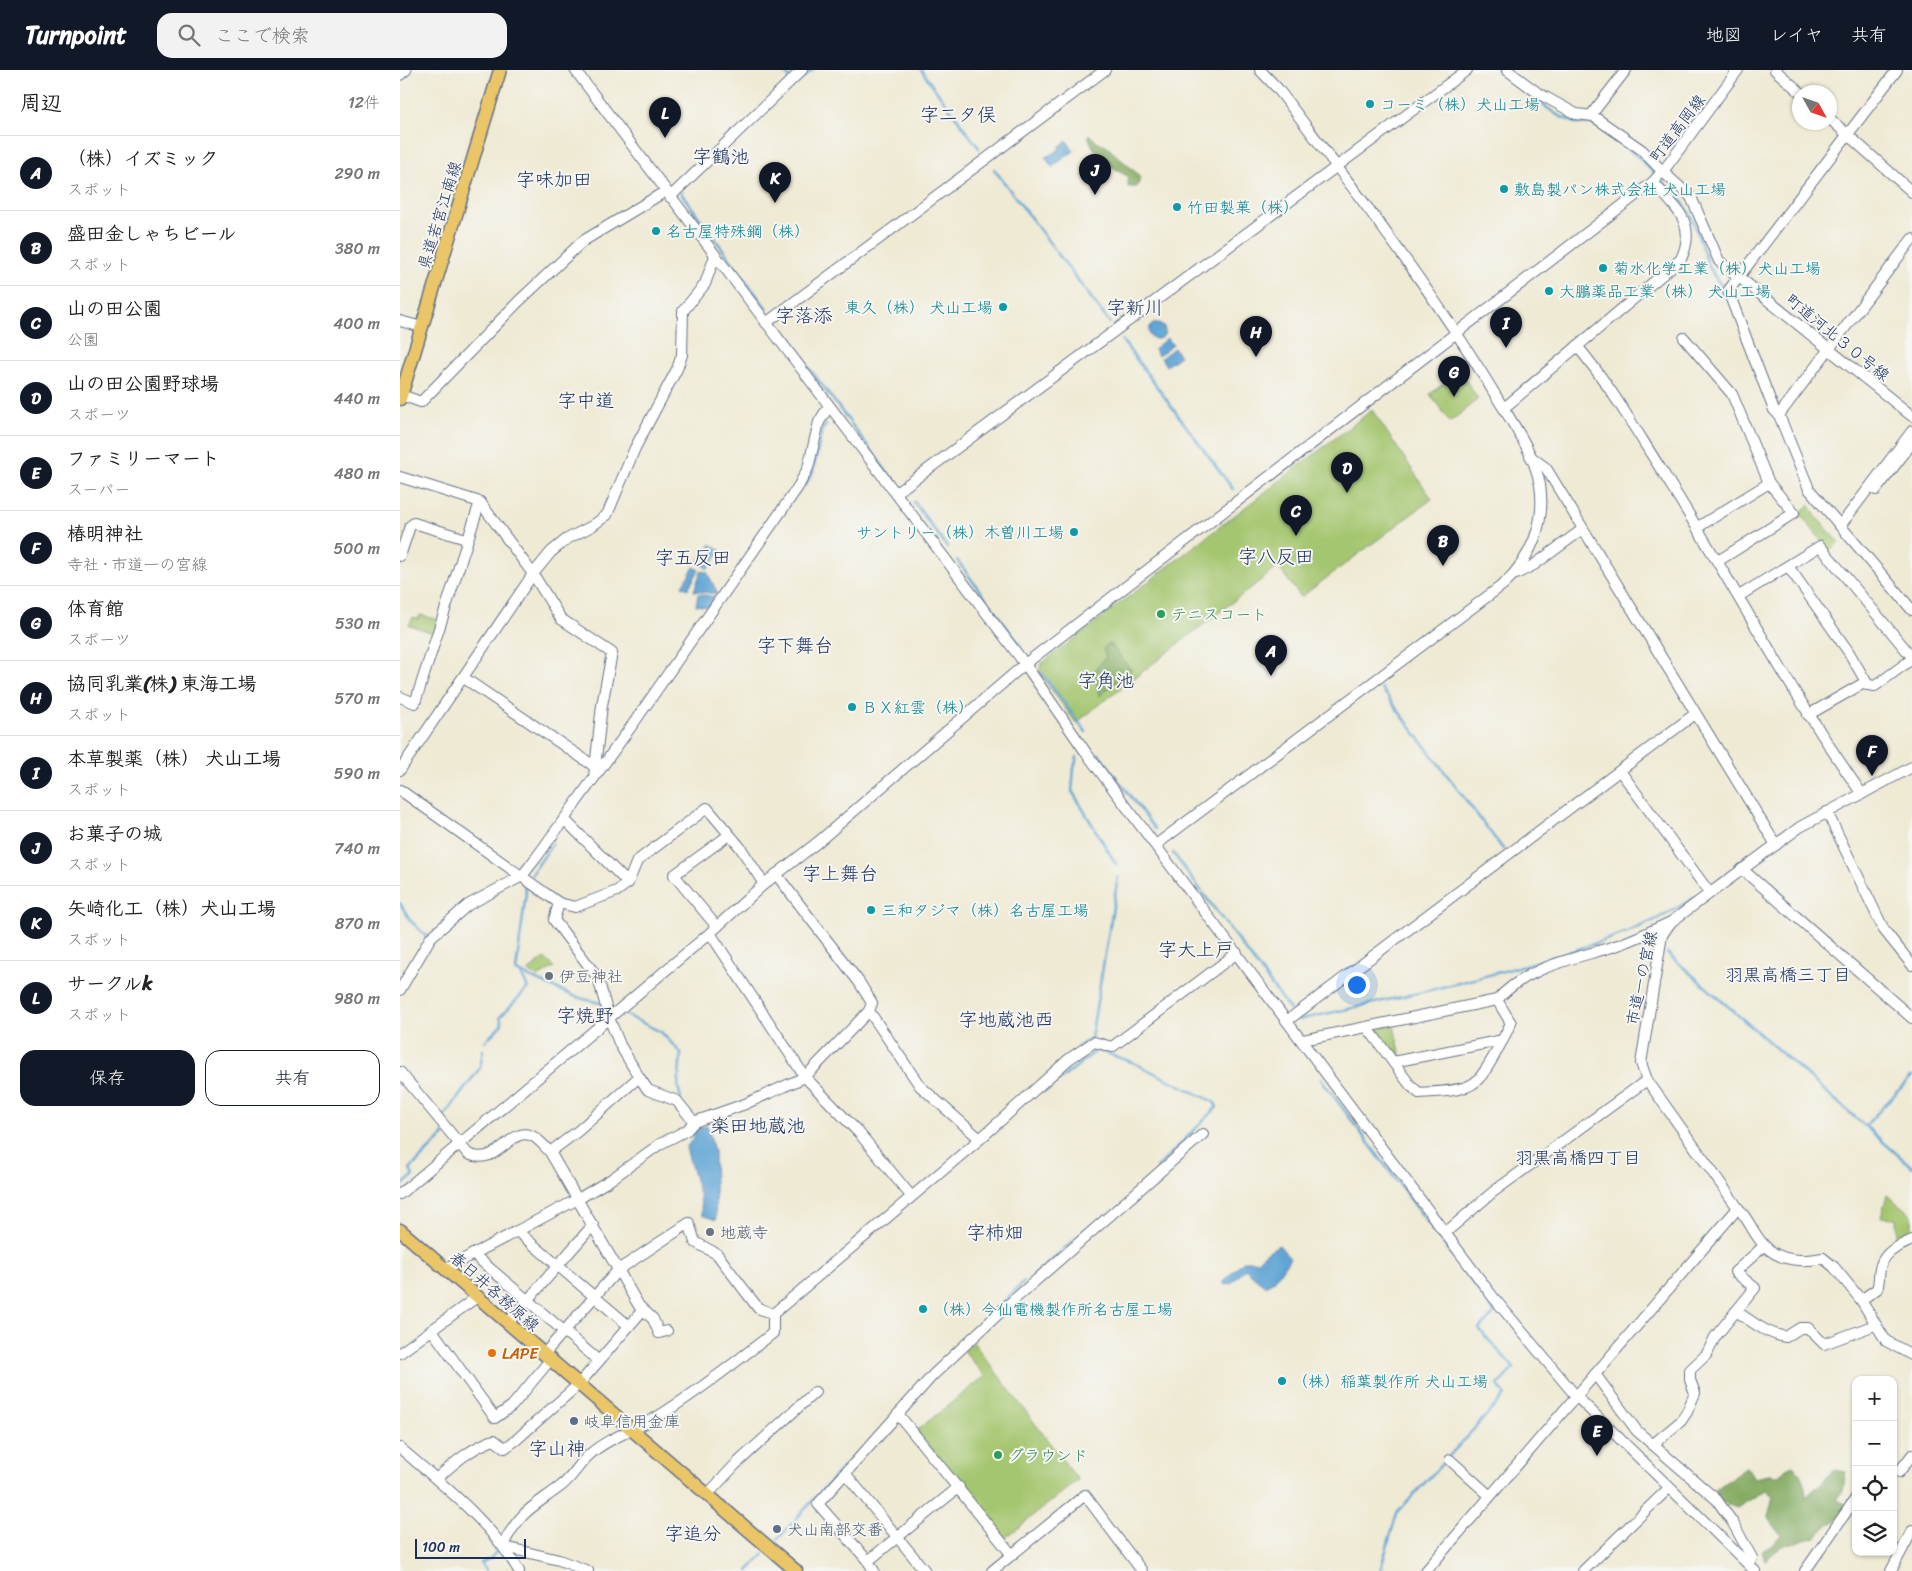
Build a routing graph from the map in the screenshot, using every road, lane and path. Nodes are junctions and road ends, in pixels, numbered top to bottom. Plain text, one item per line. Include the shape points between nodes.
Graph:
1 (406, 70) edge
2 (500, 70) edge
3 (575, 70) edge
4 (1106, 70) edge
5 (1467, 70) edge
6 (1507, 70) edge
7 (1619, 70) edge
8 (1626, 70) edge
9 (1738, 70) edge
10 (1775, 70) edge
11 (1889, 70) edge
12 (1897, 70) edge
13 (796, 72) edge
14 (1263, 72) edge
15 (400, 75) edge
16 (1792, 85) edge
17 (1587, 115) junction
18 (1837, 126) edge
19 (1845, 133) junction
20 (1337, 167) junction
21 (1657, 178) junction
22 (1912, 192) edge
23 (668, 194) junction
24 (1912, 239) edge
25 (715, 256) junction
26 (1736, 275) junction
27 (400, 321) edge
28 (766, 323) junction
29 (422, 327) junction
30 (1458, 332) junction
31 (1684, 338) dead end
32 (1577, 346) junction
33 (1829, 349) junction
34 (401, 397) edge
35 (830, 406) junction
36 (1504, 408) junction
37 (1779, 415) junction
38 (1912, 416) edge
39 (1912, 431) edge
40 (1912, 443) edge
41 (1530, 456) junction
42 (400, 477) edge
43 (1769, 483) junction
44 (896, 493) junction
45 (480, 502) junction
46 (1698, 527) junction
47 (1842, 528) junction
48 (1583, 529) junction
49 (466, 539) junction
50 (400, 556) edge
51 (1718, 561) junction
52 (1788, 566) junction
53 (533, 574) junction
54 (1512, 576) junction
55 (1739, 596) junction
56 (1912, 610) edge
57 (1912, 658) edge
58 (1025, 664) junction
59 (464, 678) junction
60 (1868, 685) junction
61 (400, 697) edge
62 (1695, 714) junction
63 (1808, 715) junction
64 (594, 766) junction
65 (1912, 767) edge
66 (400, 770) edge
67 (1620, 771) junction
68 (594, 777) junction
69 (400, 790) edge
70 (1862, 794) junction
71 (1827, 812) junction
72 (567, 822) junction
73 (729, 835) junction
74 (1157, 844) junction
75 (1776, 845) junction
76 (1742, 869) junction
77 (776, 874) junction
78 (522, 876) junction
79 (628, 883) junction
80 (764, 884) junction
81 (1710, 892) junction
82 (559, 903) junction
83 (1671, 922) junction
84 (714, 930) junction
85 (1238, 954) junction
86 (1912, 965) edge
87 (400, 990) edge
88 (1497, 1000) junction
89 (869, 1011) junction
90 (609, 1018) junction
91 (1912, 1018) edge
92 (1288, 1020) junction
93 (1367, 1027) junction
94 (1303, 1040) junction
95 (1503, 1040) junction
96 (1393, 1062) junction
97 (400, 1072) edge
98 (639, 1077) junction
99 (805, 1077) junction
100 (1647, 1080) junction
101 (694, 1122) junction
102 (1203, 1134) dead end
103 (980, 1139) junction
104 (458, 1144) junction
105 (550, 1152) junction
106 (400, 1194) edge
107 (911, 1196) junction
108 (578, 1199) junction
109 (1738, 1208) junction
110 (593, 1225) junction
111 (400, 1230) edge
112 (517, 1231) junction
113 (1445, 1234) junction
114 (1912, 1240) edge
115 (1764, 1246) junction
116 (473, 1254) junction
117 (558, 1266) junction
118 (445, 1269) junction
119 (618, 1270) junction
120 (596, 1296) junction
121 (477, 1298) junction
122 (1861, 1300) junction
123 (528, 1301) junction
124 (642, 1311) junction
125 (1736, 1311) junction
126 (772, 1314) junction
127 (508, 1323) junction
128 (1875, 1325) junction
129 (629, 1326) junction
130 (432, 1330) junction
131 (667, 1331) dead end
132 (564, 1332) junction
133 (400, 1353) edge
134 (1912, 1355) edge
135 (547, 1357) junction
136 (599, 1361) junction
137 (1595, 1374) junction
138 (578, 1384) junction
139 (815, 1392) dead end
140 (1575, 1395) junction
141 (898, 1414) junction
142 (631, 1429) junction
143 (1652, 1445) junction
144 (400, 1448) edge
145 (1912, 1455) edge
146 (1450, 1460) dead end
147 (1897, 1471) edge
148 (845, 1473) junction
149 (436, 1479) junction
150 (959, 1487) junction
151 (1670, 1488) junction
152 (707, 1495) junction
153 (1490, 1496) junction
154 (1852, 1504) edge
155 (1912, 1531) edge
156 (898, 1538) junction
157 (504, 1546) junction
158 (1012, 1555) junction
159 (868, 1561) junction
160 (1752, 1568) edge
161 (519, 1571) edge
162 (588, 1571) edge
163 (796, 1571) edge
164 (874, 1571) edge
165 (925, 1571) edge
166 (992, 1571) edge
167 (1142, 1571) edge
168 (1426, 1571) edge
169 (1583, 1571) edge
170 (1805, 1571) edge
171 (1891, 1571) edge

1 - 15 street
2 - 29 main road, 県道若宮江南線
3 - 23 street
4 - 28 street
5 - 20 street
6 - 17 street, 町道河北３０号線 via 1576,114
7 - 17 street
8 - 17 street
9 - 21 street, 町道高岡線
10 - 16 street
11 - 19 street
12 - 19 street
13 - 23 street
14 - 20 street
17 - 21 street, 町道河北３０号線 via 1628,139
18 - 19 street
19 - 22 street
19 - 26 street
20 - 30 street
20 - 44 street
21 - 26 street, 町道河北３０号線 via 1692,197 1715,256
21 - 30 street, 町道高岡線
21 - 32 street via 1684,218 1688,233 1681,259
23 - 25 street
23 - 34 street via 583,241 524,296 421,402
24 - 33 street
25 - 28 street
25 - 53 street via 705,284 683,311 682,355 677,369 635,448 607,515 567,539
26 - 33 street, 町道河北３０号線
26 - 37 street via 1728,290 1774,410
27 - 29 street
28 - 35 street
29 - 34 main road, 県道若宮江南線
30 - 36 street
30 - 58 street, 町道高岡線
31 - 43 street via 1732,394
32 - 36 street
32 - 46 street via 1602,378
33 - 37 street
33 - 38 street, 町道河北３０号線
35 - 44 street
35 - 68 street via 819,422 808,468 798,487
36 - 41 street
37 - 47 street via 1809,489
39 - 47 street
40 - 47 street
41 - 48 street via 1546,468
41 - 54 street via 1540,484 1540,518 1530,551
42 - 45 street
43 - 46 street
43 - 51 street via 1794,513
44 - 58 street
45 - 49 street
45 - 53 street
46 - 51 street
47 - 56 street
48 - 54 street via 1534,565
48 - 62 street
49 - 50 street via 414,523 410,526
49 - 61 street via 415,703
51 - 55 street
52 - 55 street
52 - 57 street via 1820,546
52 - 60 street
53 - 59 street
53 - 64 street via 561,619 612,653
54 - 74 street
55 - 63 street
57 - 60 street via 1875,686
58 - 74 street
58 - 77 street, 町道高岡線 via 818,842
59 - 64 street
59 - 66 street
60 - 63 street via 1862,684
62 - 67 street
62 - 75 street
63 - 70 street
64 - 68 street
65 - 70 street, 市道一の宮線
67 - 81 street
67 - 92 street
68 - 72 street
69 - 78 street
70 - 71 street, 市道一の宮線
71 - 75 street, 市道一の宮線
71 - 86 street via 1884,930
72 - 78 street
72 - 79 street
73 - 79 street via 707,808 637,860
73 - 80 street
73 - 84 street via 674,876
74 - 85 street
75 - 76 street, 市道一の宮線
76 - 81 street, 市道一の宮線
76 - 91 street
77 - 80 street, 町道高岡線
77 - 89 street via 859,982 872,1003
78 - 82 street
78 - 87 street via 468,905 431,937
79 - 82 street via 617,891 576,907
80 - 84 street, 町道高岡線
81 - 83 street, 市道一の宮線
82 - 90 street via 554,920 598,978
83 - 88 street via 1619,945 1559,962 1519,980
83 - 100 street, 市道一の宮線 via 1662,935 1641,1055 1641,1069
84 - 90 street, 町道高岡線
84 - 99 street
85 - 92 street
85 - 103 street via 1112,1047 1094,1042 1085,1046
88 - 93 street
88 - 95 street via 1512,1023
89 - 99 street
89 - 103 street via 920,1086
90 - 98 street
90 - 104 street, 町道高岡線
92 - 94 street
93 - 94 street
93 - 96 street
94 - 113 street
95 - 96 street
95 - 96 street via 1474,1084 1442,1092 1419,1093
97 - 104 street
98 - 101 street via 648,1090 677,1102
98 - 105 street
99 - 101 street
99 - 107 street via 860,1134
100 - 109 street, 市道一の宮線
100 - 113 street via 1494,1192
101 - 108 street via 687,1130 660,1144
102 - 141 street via 1009,1304
103 - 107 street
104 - 105 street via 468,1154 487,1158 524,1134 532,1135
104 - 106 street, 町道高岡線
105 - 108 street
107 - 126 street
108 - 110 street
108 - 112 street
109 - 115 street, 市道一の宮線 via 1748,1218
109 - 137 street
110 - 117 street
110 - 119 street
111 - 118 main road, 春日井各務原線
112 - 116 street
112 - 117 street
113 - 140 street
114 - 122 street via 1894,1248 1886,1256 1881,1265 1877,1290
115 - 122 street via 1789,1260 1824,1258
115 - 125 street via 1735,1272 1755,1288
116 - 118 street
116 - 123 street
117 - 120 street
117 - 123 street
118 - 121 main road, 春日井各務原線
119 - 120 street
119 - 124 street
119 - 126 street via 688,1223 695,1242 718,1254 758,1308
120 - 129 street
120 - 132 street
121 - 127 main road, 春日井各務原線
121 - 130 street
122 - 128 street
123 - 127 street
123 - 132 street
124 - 129 street
124 - 131 street via 648,1313 659,1332
125 - 128 street via 1777,1336 1786,1337 1800,1328 1808,1328 1824,1344
125 - 143 street via 1715,1337 1707,1354 1690,1370 1695,1393 1687,1412
126 - 142 street via 773,1333 708,1383 668,1410
127 - 135 main road, 春日井各務原線
128 - 134 street via 1886,1341
129 - 136 street
130 - 133 street
130 - 135 street via 495,1418 512,1406
132 - 135 street
132 - 136 street
135 - 138 main road, 春日井各務原線
136 - 138 street
137 - 140 street
137 - 143 street via 1637,1431
138 - 142 main road, 春日井各務原線
138 - 149 street via 516,1440 504,1448 494,1440 482,1445 456,1461
139 - 152 street
140 - 151 street
140 - 153 street
141 - 148 street
141 - 150 street
142 - 152 main road, 春日井各務原線
142 - 157 street via 589,1454 562,1485 527,1509
143 - 160 street via 1717,1500 1752,1558
144 - 149 street
145 - 147 street
146 - 153 street
148 - 156 street
148 - 159 street via 818,1504
149 - 157 street
150 - 156 street
150 - 158 street
151 - 160 street
151 - 169 street
152 - 163 main road, 春日井各務原線
153 - 168 street
154 - 170 street
155 - 171 street
156 - 159 street
156 - 165 street
157 - 161 street
157 - 162 street
158 - 166 street
158 - 167 street via 1085,1495
159 - 164 street

